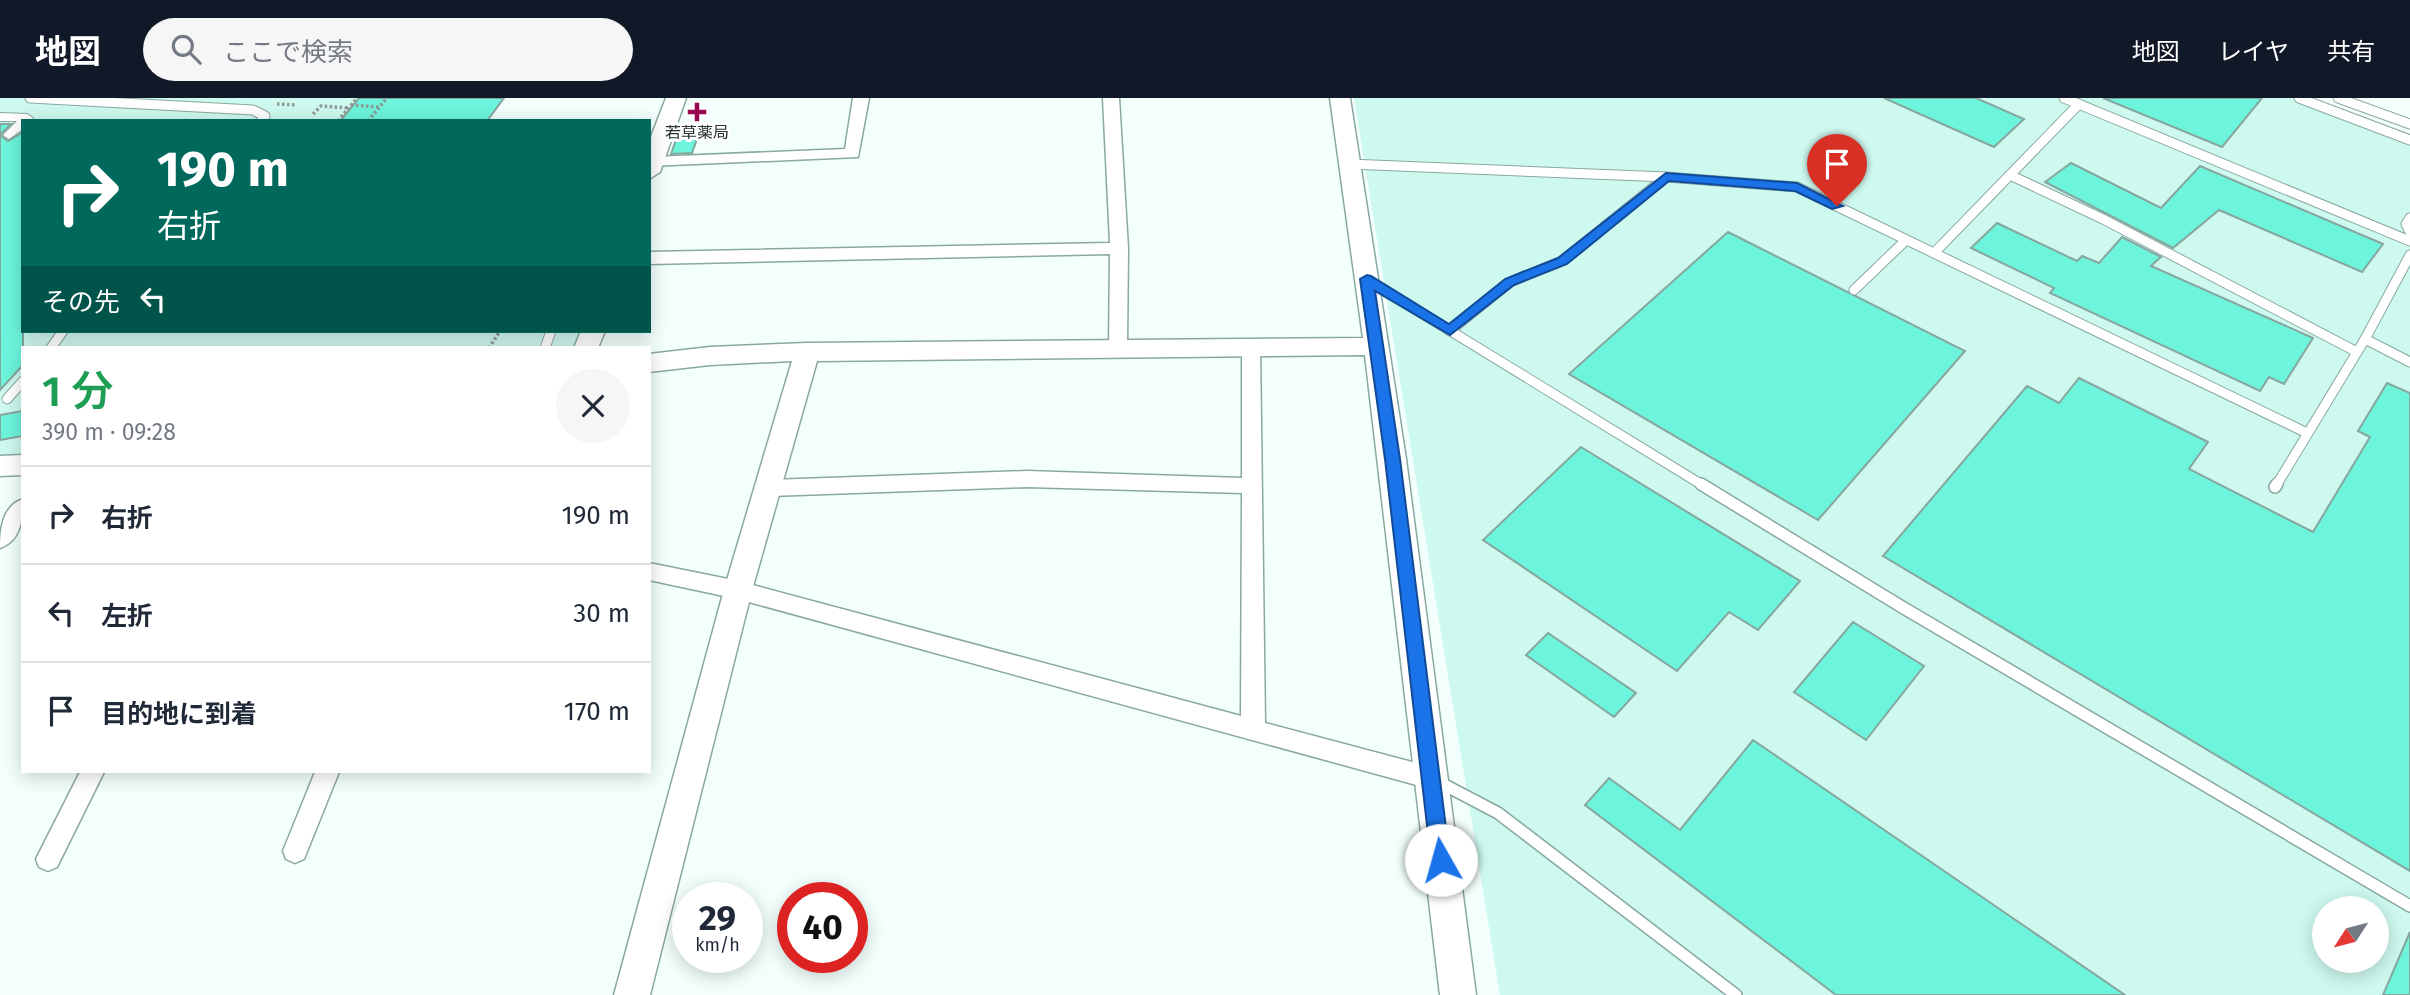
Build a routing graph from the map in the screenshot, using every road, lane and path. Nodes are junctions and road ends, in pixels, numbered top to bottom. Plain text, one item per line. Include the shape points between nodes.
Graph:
1 (30, 98) edge
2 (231, 98) edge
3 (357, 98) edge
4 (387, 98) edge
5 (676, 98) edge
6 (861, 98) edge
7 (1111, 98) edge
8 (1340, 98) edge
9 (2064, 98) edge
10 (2299, 98) edge
11 (2339, 98) edge
12 (269, 103) dead end
13 (2079, 104) junction
14 (297, 105) dead end
15 (350, 106) junction
16 (380, 107) junction
17 (221, 108) junction
18 (313, 114) dead end
19 (0, 117) edge
20 (26, 119) edge
21 (263, 119) edge
22 (340, 119) edge
23 (370, 119) edge
24 (2410, 124) edge
25 (21, 125) edge
26 (9, 135) dead end
27 (2410, 140) edge
28 (1349, 164) junction
29 (651, 167) edge
30 (2010, 175) junction
31 (1666, 177) junction
32 (2410, 218) edge
33 (2410, 232) edge
34 (1906, 240) junction
35 (2410, 241) edge
36 (1119, 248) junction
37 (1934, 253) junction
38 (2410, 255) edge
39 (651, 258) edge
40 (1367, 279) junction
41 (1854, 290) dead end
42 (1450, 331) junction
43 (2365, 339) junction
44 (1376, 346) junction
45 (1251, 347) junction
46 (1118, 348) junction
47 (807, 352) junction
48 (2357, 352) junction
49 (2410, 362) edge
50 (651, 363) edge
51 (21, 383) edge
52 (7, 398) dead end
53 (2307, 433) junction
54 (21, 465) edge
55 (0, 467) edge
56 (1252, 486) junction
57 (2274, 487) dead end
58 (770, 488) junction
59 (21, 511) edge
60 (0, 540) edge
61 (651, 571) edge
62 (738, 590) junction
63 (1253, 728) junction
64 (91, 773) edge
65 (327, 773) edge
66 (1431, 778) junction
67 (295, 851) dead end
68 (48, 859) dead end
69 (2410, 906) edge
70 (632, 995) edge
71 (1458, 995) edge
72 (1735, 995) edge

1 - 17 lane
2 - 17 lane
3 - 15 path
4 - 16 path
5 - 29 street
6 - 29 street via 852,154
7 - 36 street
8 - 28 street
9 - 13 lane
10 - 27 lane
11 - 24 lane
12 - 14 path
13 - 30 lane
13 - 35 lane
15 - 16 path
15 - 18 path via 321,106
15 - 22 path
16 - 23 path
17 - 21 lane via 262,111
19 - 20 street
25 - 26 street
28 - 31 lane
28 - 40 street
30 - 37 lane
30 - 48 lane
31 - 34 lane via 1797,187
31 - 42 lane via 1562,261 1510,282
32 - 33 lane via 2406,224
34 - 37 lane
34 - 41 lane
36 - 39 street
36 - 46 street
37 - 53 lane
38 - 43 lane
40 - 42 lane
40 - 44 street
42 - 69 lane via 1902,607
43 - 48 lane
43 - 49 lane
44 - 45 street
44 - 66 street
45 - 46 street
45 - 56 street
46 - 47 street
47 - 50 street
47 - 58 street
48 - 53 lane
51 - 52 lane
53 - 57 lane
54 - 55 street
56 - 58 street via 1027,479
56 - 63 street
58 - 62 street
59 - 60 street
61 - 62 street
62 - 63 street
62 - 70 street
63 - 66 street
64 - 68 street
65 - 67 street
66 - 71 street
66 - 72 lane via 1498,813

